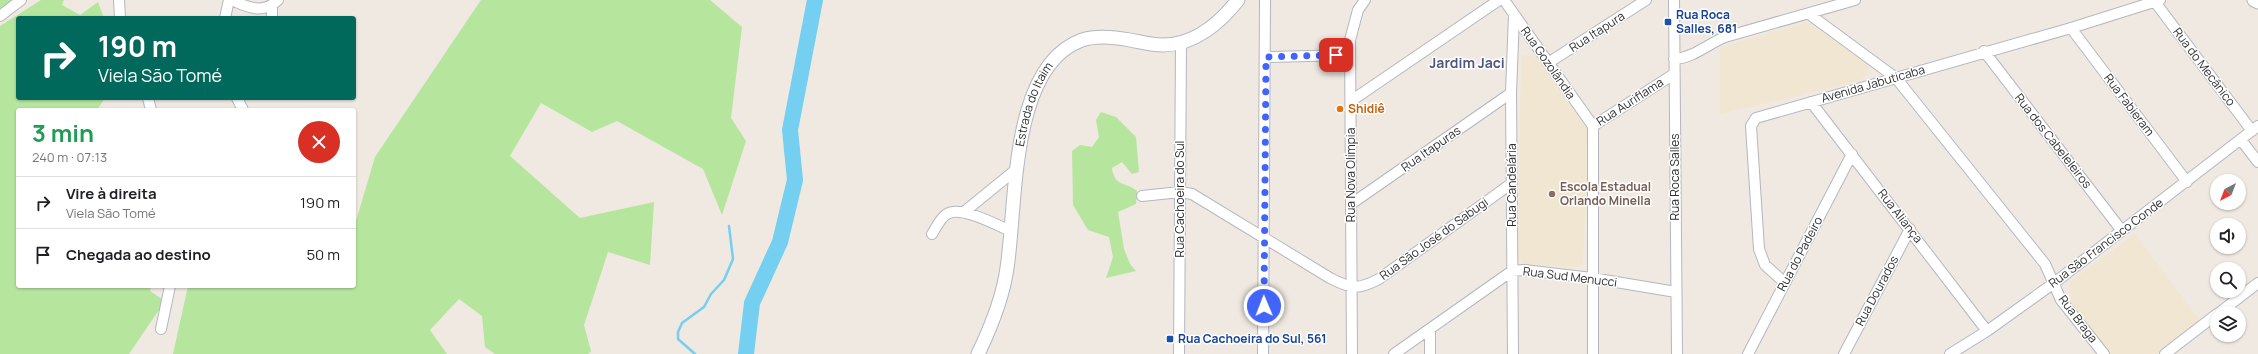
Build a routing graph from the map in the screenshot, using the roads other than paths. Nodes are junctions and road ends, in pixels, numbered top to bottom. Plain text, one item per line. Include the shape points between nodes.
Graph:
1 (21, 0) edge
2 (119, 0) edge
3 (231, 0) edge
4 (1238, 0) edge
5 (1265, 0) edge
6 (1365, 0) edge
7 (1499, 0) edge
8 (1504, 0) edge
9 (1646, 0) edge
10 (1674, 0) edge
11 (1855, 0) edge
12 (2254, 0) edge
13 (2158, 1) edge
14 (2258, 2) edge
15 (275, 3) edge
16 (1809, 14) junction
17 (1514, 15) junction
18 (0, 16) edge
19 (120, 16) edge
20 (226, 16) edge
21 (272, 16) edge
22 (2071, 28) junction
23 (1181, 43) junction
24 (1984, 51) junction
25 (1350, 55) junction
26 (1266, 57) junction
27 (1674, 59) junction
28 (1548, 63) junction
29 (1674, 74) junction
30 (1896, 78) junction
31 (1511, 93) junction
32 (1351, 101) junction
33 (1811, 102) junction
34 (1593, 126) junction
35 (2255, 129) edge
36 (2241, 140) junction
37 (1852, 154) junction
38 (2258, 162) edge
39 (1018, 168) junction
40 (2187, 182) junction
41 (1512, 183) junction
42 (1180, 192) junction
43 (1142, 196) dead end
44 (1351, 204) junction
45 (964, 212) junction
46 (1910, 229) junction
47 (1011, 231) junction
48 (2122, 231) junction
49 (932, 234) dead end
50 (1263, 235) junction
51 (1512, 271) junction
52 (1592, 278) junction
53 (1785, 283) junction
54 (2054, 283) junction
55 (2258, 283) edge
56 (170, 288) edge
57 (1353, 288) junction
58 (1676, 292) junction
59 (2228, 306) edge
60 (2210, 320) edge
61 (161, 329) dead end
62 (1430, 329) junction
63 (1988, 331) junction
64 (978, 354) edge
65 (1179, 354) edge
66 (1263, 354) edge
67 (1352, 354) edge
68 (1394, 354) edge
69 (1430, 354) edge
70 (1513, 354) edge
71 (1593, 354) edge
72 (1677, 354) edge
73 (1748, 354) edge
74 (1844, 354) edge
75 (1950, 354) edge
76 (2104, 354) edge
77 (2165, 354) edge

1 - 18 street
2 - 19 street
3 - 15 street via 258,9
3 - 20 street
4 - 23 street, Estrada do Itaim via 1212,26
5 - 26 street
6 - 25 street, Rua Nova Olímpia via 1354,22
7 - 32 street
8 - 17 street, Rua Gozolândia
9 - 28 street, Rua Itapura
10 - 27 street, Rua Roca Salles
11 - 16 street
12 - 14 street
13 - 22 street, Avenida Jabuticaba
13 - 35 street, Rua do Mecânico
15 - 21 street
16 - 27 street via 1725,37 1689,56
16 - 30 street
17 - 28 street, Rua Gozolândia
17 - 31 street, Rua Candelária
22 - 24 street, Avenida Jabuticaba
22 - 40 street, Rua Fabieram
23 - 39 street, Estrada do Itaim via 1161,45 1123,38 1095,37 1077,42 1062,51 1040,78 1030,102 1025,118
23 - 42 street, Rua Cachoeira do Sul
24 - 30 street, Avenida Jabuticaba
24 - 48 street, Rua dos Cabeleleiros
25 - 26 street
25 - 32 street, Rua Nova Olímpia
26 - 50 street
27 - 29 street, Rua Roca Salles
28 - 34 street, Rua Gozolândia
29 - 34 street, Rua Auriflama
29 - 58 street, Rua Roca Salles
30 - 33 street, Avenida Jabuticaba
30 - 54 street via 2045,264
31 - 41 street, Rua Candelária
31 - 44 street, Rua Itapuras
32 - 44 street, Rua Nova Olímpia
33 - 37 street, Rua Aliança
33 - 53 street, Avenida Jabuticaba via 1758,116 1751,123 1759,249 1765,265
34 - 52 street, Rua Auriflama
35 - 36 street, Rua São Francisco Conde
36 - 38 street
36 - 40 street, Rua São Francisco Conde
37 - 46 street, Rua Aliança
37 - 53 street, Rua do Padeiro
39 - 45 street
39 - 47 street, Estrada do Itaim
40 - 48 street, Rua São Francisco Conde
41 - 51 street, Rua Candelária
41 - 57 street, Rua São José do Sabugi via 1379,279 1365,286
42 - 43 street
42 - 50 street via 1192,194
42 - 65 street, Rua Cachoeira do Sul
44 - 57 street, Rua Nova Olímpia
45 - 47 street
45 - 49 street via 948,213
46 - 63 street, Rua Aliança
46 - 74 street, Rua Dourados
47 - 64 street, Estrada do Itaim via 1003,292
48 - 54 street, Rua São Francisco Conde
50 - 57 street via 1330,278
50 - 66 street
51 - 52 street, Rua Sud Menucci via 1524,270
51 - 62 street, Rua Sud Menucci
51 - 70 street, Rua Candelária
52 - 58 street, Rua Sud Menucci
52 - 71 street, Rua Auriflama
53 - 73 street, Rua do Padeiro
54 - 63 street, Rua São Francisco Conde
54 - 76 street, Rua Braga via 2061,300
55 - 59 street
56 - 61 street
57 - 67 street, Rua Nova Olímpia
58 - 72 street, Rua Roca Salles
60 - 77 street
62 - 68 street, Rua Sud Menucci
62 - 69 street
63 - 75 street, Rua São Francisco Conde

